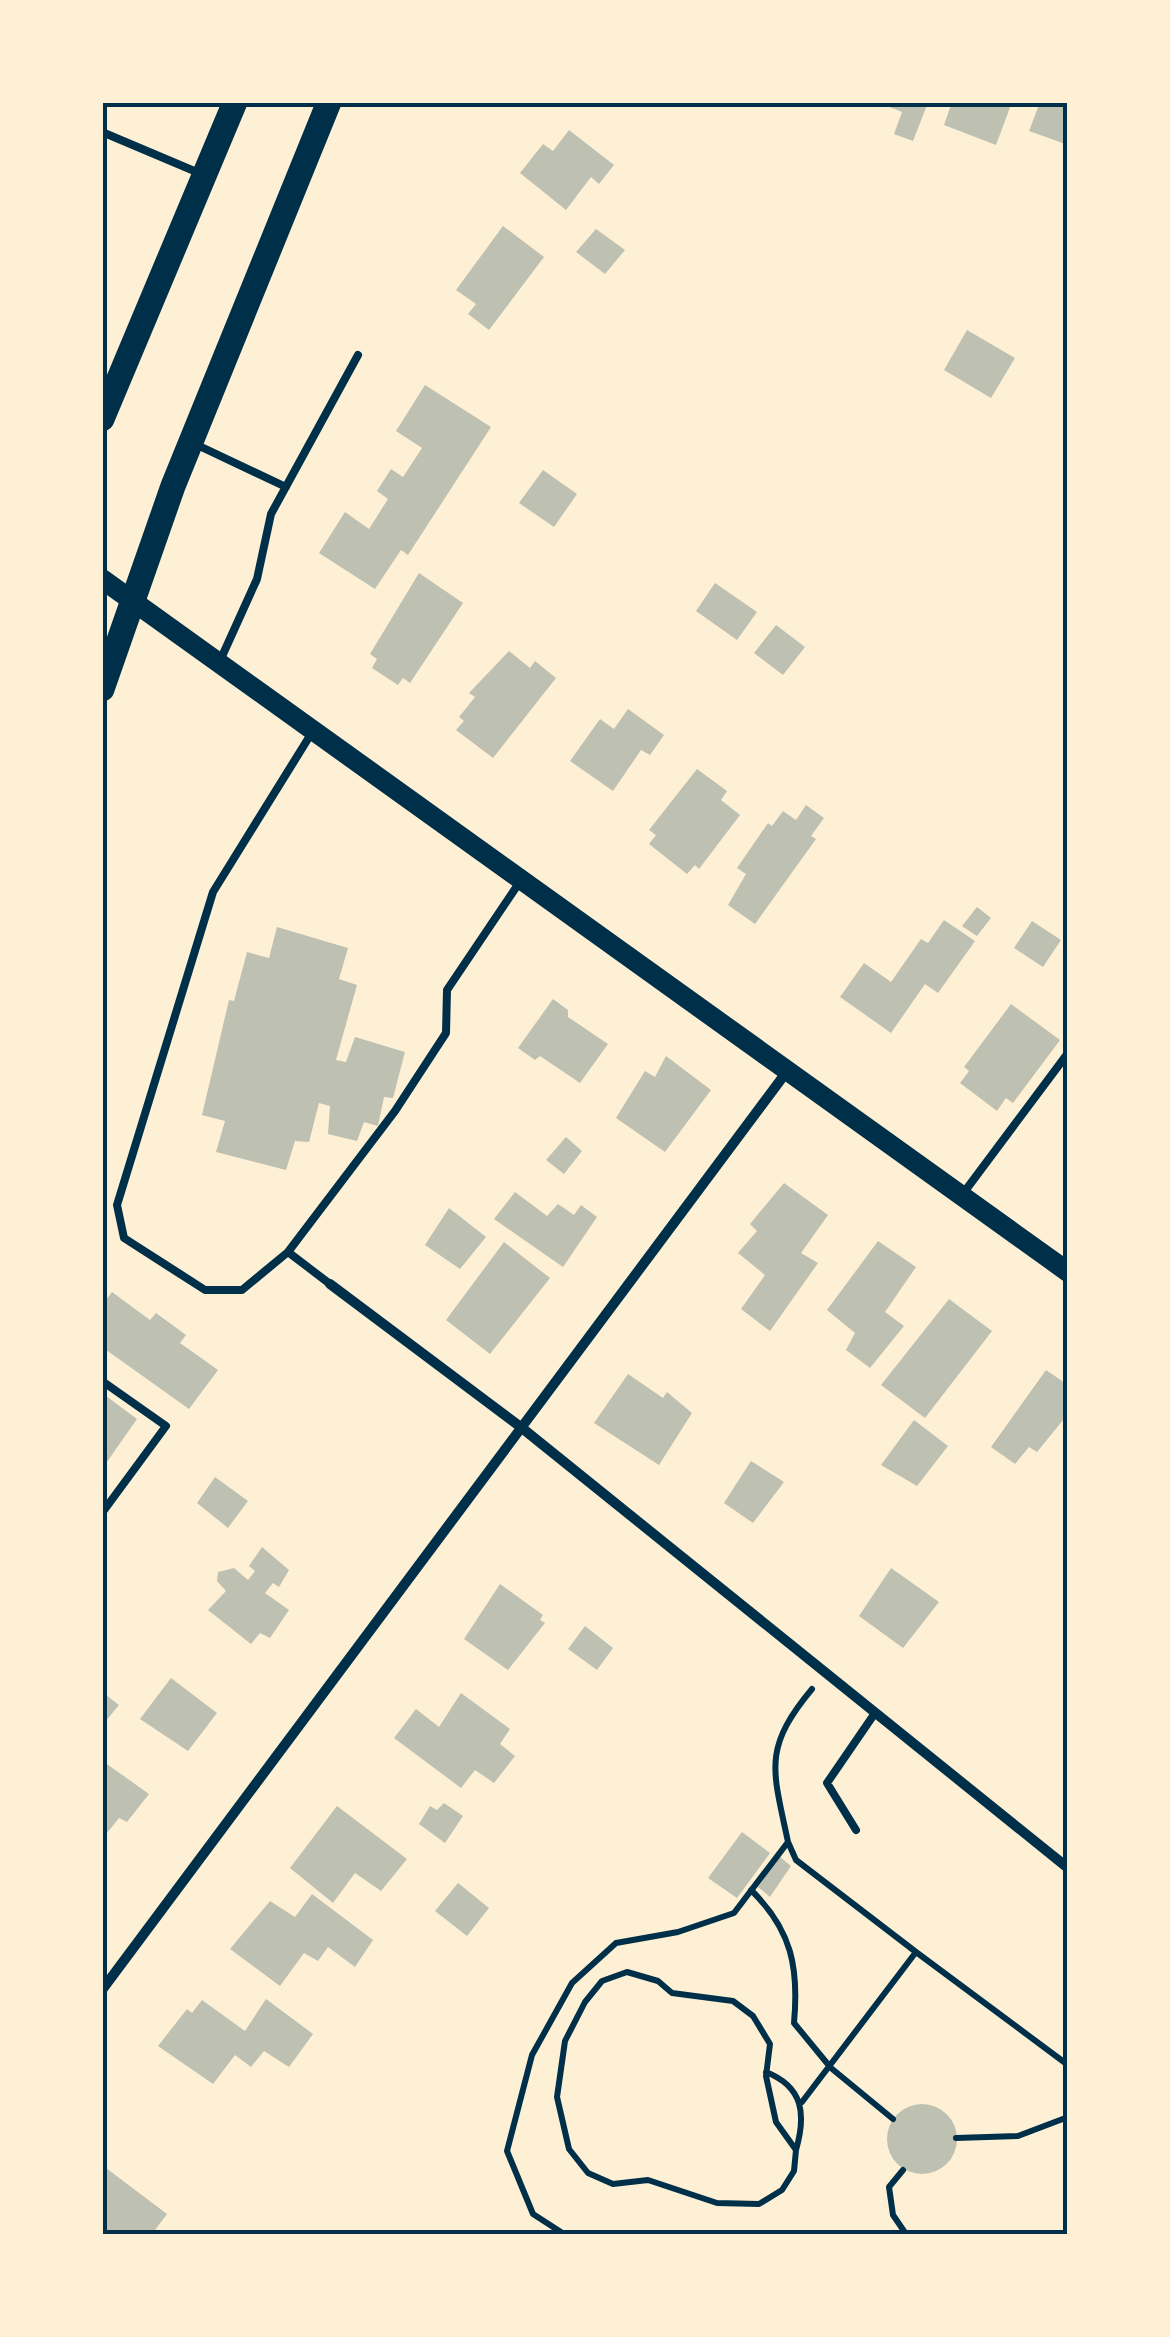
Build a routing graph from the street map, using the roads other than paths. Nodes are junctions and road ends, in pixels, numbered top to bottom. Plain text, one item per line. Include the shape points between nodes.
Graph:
1 (235, 102) edge
2 (329, 102) edge
3 (102, 132) edge
4 (203, 174) junction
5 (358, 355) dead end
6 (102, 419) edge
7 (191, 442) junction
8 (286, 488) junction
9 (102, 579) edge
10 (134, 601) junction
11 (219, 663) junction
12 (102, 689) edge
13 (313, 730) junction
14 (522, 878) junction
15 (1068, 1053) edge
16 (789, 1069) junction
17 (962, 1195) junction
18 (288, 1252) junction
19 (1068, 1272) edge
20 (330, 1284) joint
21 (102, 1381) edge
22 (522, 1428) junction
23 (102, 1513) edge
24 (875, 1713) junction
25 (856, 1830) dead end
26 (1068, 1868) edge
27 (102, 1990) edge

1 - 4 main road
2 - 7 main road
3 - 4 lane
4 - 6 main road
5 - 8 lane
7 - 8 lane
7 - 10 main road
8 - 11 lane via 271,514 258,578
9 - 10 main road
10 - 11 main road
10 - 12 main road
11 - 13 main road
13 - 14 main road
13 - 18 lane via 213,892 117,1205 124,1238 204,1290 242,1290
14 - 16 main road
14 - 18 lane via 447,990 446,1033
15 - 17 lane
16 - 17 main road
16 - 22 street
17 - 19 main road
18 - 20 lane
20 - 22 street
21 - 23 lane via 166,1426
22 - 24 street
22 - 27 street
24 - 25 lane via 827,1783
24 - 26 street

